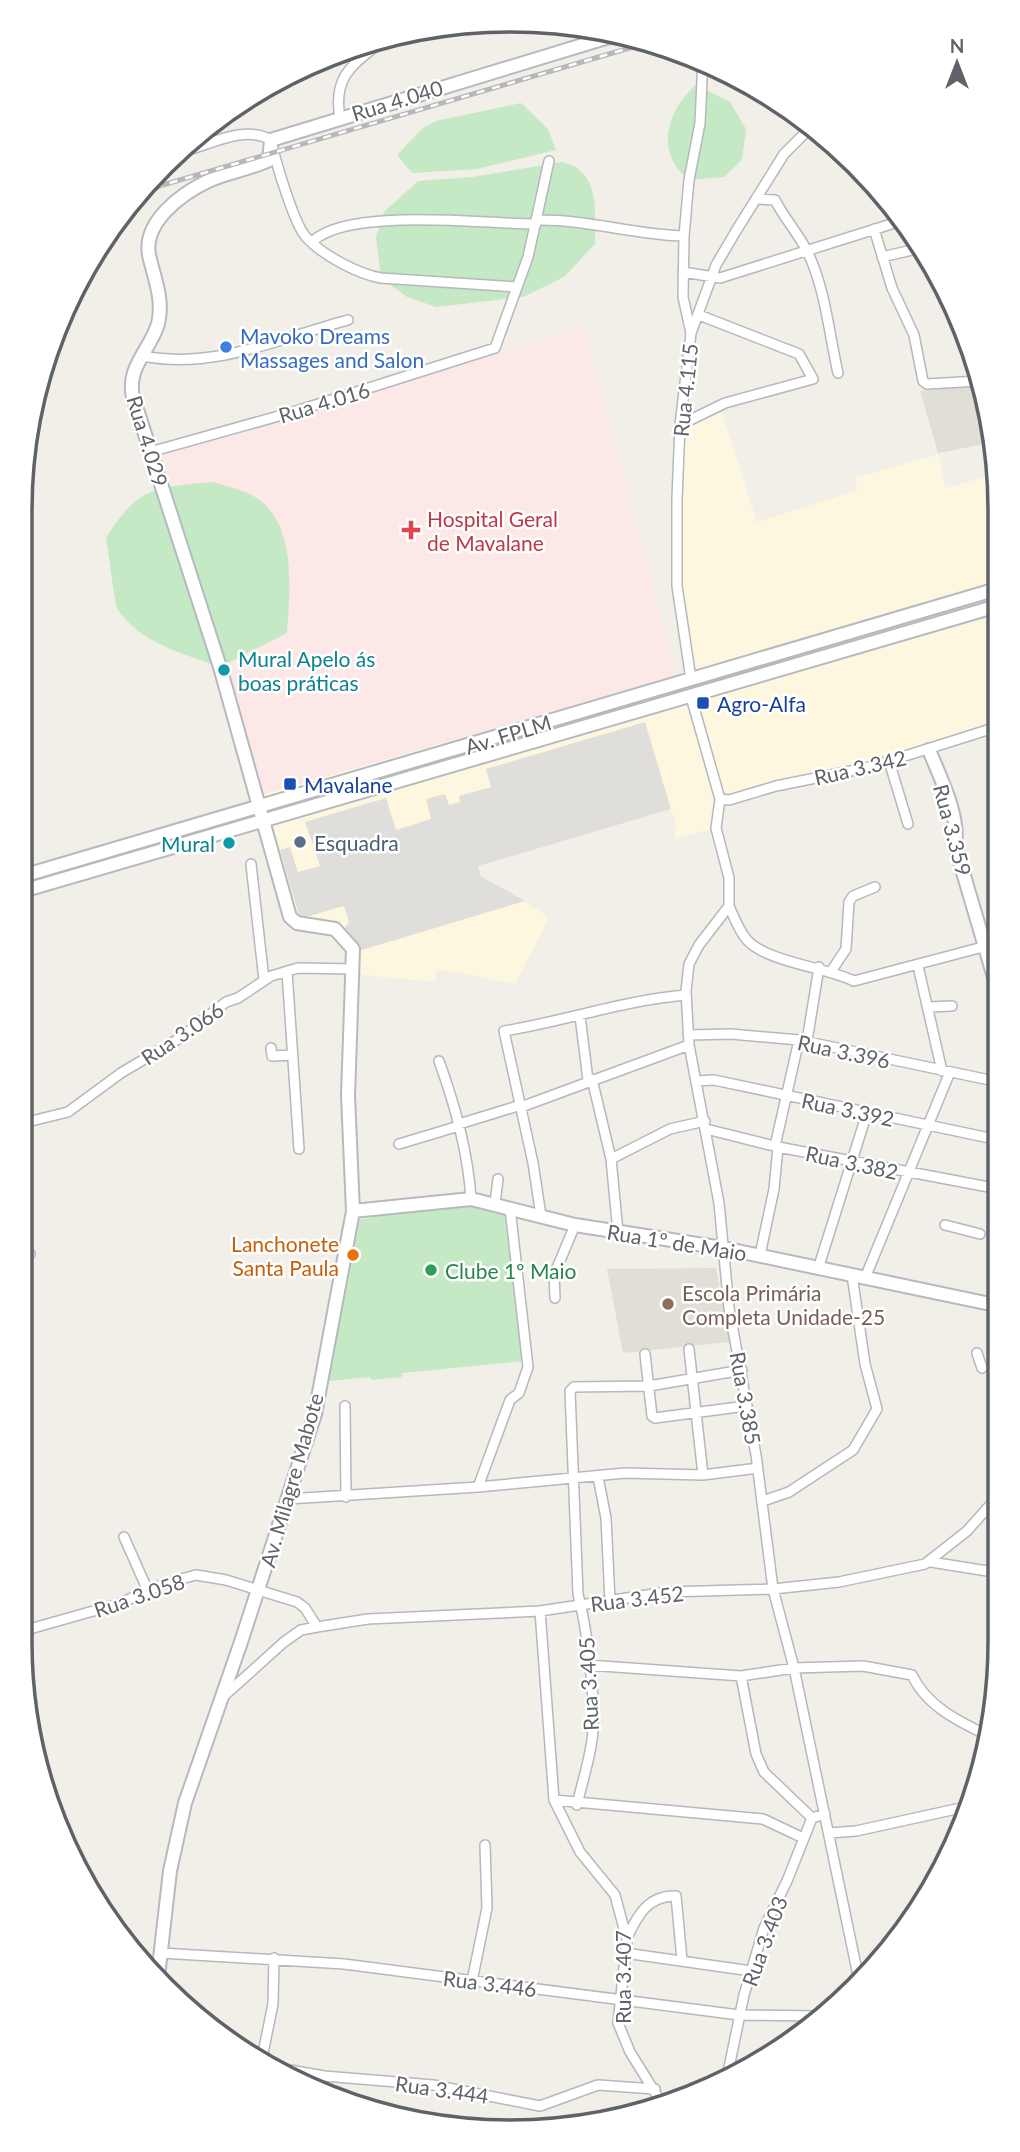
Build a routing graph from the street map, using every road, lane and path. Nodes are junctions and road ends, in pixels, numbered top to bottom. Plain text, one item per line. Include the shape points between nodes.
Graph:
1 (597, 40) edge
2 (593, 41) joint
3 (369, 53) edge
4 (702, 72) edge
5 (340, 118) junction
6 (804, 132) edge
7 (271, 141) junction
8 (198, 147) edge
9 (550, 162) dead end
10 (759, 199) junction
11 (537, 222) junction
12 (893, 223) edge
13 (874, 229) junction
14 (684, 236) junction
15 (313, 241) junction
16 (806, 250) junction
17 (912, 250) edge
18 (882, 257) junction
19 (683, 272) junction
20 (712, 277) junction
21 (517, 287) junction
22 (699, 315) junction
23 (348, 320) dead end
24 (691, 332) junction
25 (143, 356) junction
26 (838, 373) dead end
27 (971, 381) edge
28 (680, 425) junction
29 (150, 452) junction
30 (988, 592) edge
31 (988, 609) edge
32 (741, 665) junction
33 (691, 679) junction
34 (746, 680) junction
35 (691, 697) junction
36 (988, 730) edge
37 (929, 750) junction
38 (889, 761) junction
39 (720, 799) junction
40 (258, 809) junction
41 (256, 824) junction
42 (908, 824) dead end
43 (251, 864) dead end
44 (32, 873) edge
45 (875, 887) dead end
46 (32, 888) edge
47 (729, 906) junction
48 (988, 947) edge
49 (985, 948) junction
50 (988, 958) edge
51 (918, 966) junction
52 (819, 967) junction
53 (353, 969) junction
54 (832, 970) junction
55 (287, 971) junction
56 (264, 980) junction
57 (686, 995) junction
58 (952, 1006) dead end
59 (929, 1007) junction
60 (580, 1016) junction
61 (688, 1035) junction
62 (803, 1040) junction
63 (689, 1045) junction
64 (271, 1048) dead end
65 (293, 1055) junction
66 (439, 1060) dead end
67 (946, 1072) junction
68 (590, 1080) junction
69 (988, 1080) edge
70 (696, 1081) junction
71 (785, 1096) junction
72 (521, 1106) junction
73 (867, 1113) junction
74 (32, 1121) edge
75 (459, 1125) junction
76 (706, 1125) junction
77 (928, 1125) junction
78 (988, 1138) edge
79 (399, 1144) dead end
80 (777, 1147) junction
81 (299, 1149) dead end
82 (611, 1159) junction
83 (852, 1161) junction
84 (908, 1173) junction
85 (498, 1179) dead end
86 (988, 1187) edge
87 (471, 1199) junction
88 (495, 1203) junction
89 (510, 1208) junction
90 (353, 1211) junction
91 (541, 1216) junction
92 (575, 1225) junction
93 (945, 1225) dead end
94 (618, 1232) junction
95 (980, 1234) dead end
96 (723, 1248) junction
97 (760, 1255) junction
98 (818, 1269) junction
99 (858, 1277) junction
100 (555, 1298) dead end
101 (988, 1304) edge
102 (689, 1349) dead end
103 (977, 1353) dead end
104 (645, 1354) dead end
105 (982, 1368) dead end
106 (742, 1370) junction
107 (692, 1377) junction
108 (649, 1386) junction
109 (345, 1406) dead end
110 (746, 1406) junction
111 (696, 1413) junction
112 (758, 1468) junction
113 (703, 1475) junction
114 (598, 1477) junction
115 (572, 1479) junction
116 (478, 1487) junction
117 (346, 1497) junction
118 (288, 1499) junction
119 (763, 1501) junction
120 (988, 1507) edge
121 (124, 1536) dead end
122 (931, 1562) junction
123 (988, 1571) edge
124 (774, 1589) junction
125 (148, 1591) junction
126 (258, 1592) junction
127 (610, 1601) junction
128 (581, 1605) junction
129 (540, 1611) junction
130 (317, 1627) junction
131 (32, 1629) edge
132 (588, 1665) junction
133 (794, 1668) junction
134 (741, 1675) junction
135 (218, 1702) junction
136 (980, 1731) edge
137 (554, 1800) junction
138 (578, 1805) junction
139 (958, 1809) edge
140 (825, 1814) junction
141 (812, 1818) junction
142 (830, 1833) junction
143 (802, 1837) junction
144 (485, 1845) dead end
145 (626, 1940) junction
146 (161, 1953) junction
147 (625, 1953) junction
148 (274, 1958) junction
149 (682, 1960) junction
150 (159, 1967) edge
151 (857, 1970) edge
152 (751, 1971) junction
153 (472, 1981) junction
154 (620, 2000) junction
155 (739, 2015) junction
156 (808, 2016) edge
157 (263, 2051) edge
158 (729, 2067) edge
159 (303, 2073) edge
160 (655, 2089) junction
161 (659, 2097) edge

1 - 2 street, Rua 4.040
2 - 5 street, Rua 4.040
3 - 5 street via 344,76 338,95
4 - 14 street, Rua 4.115
5 - 7 street, Rua 4.040
6 - 10 street
7 - 8 street, Rua 4.040 via 250,133
7 - 15 street via 297,219 305,236
7 - 25 street, Rua 4.029 via 269,160 200,185 150,229 159,313
9 - 11 street
10 - 16 street via 775,200
10 - 20 street
11 - 14 street via 580,222 625,232
11 - 15 street via 404,220 339,226
11 - 21 street
12 - 13 street
13 - 16 street
13 - 18 street
14 - 19 street, Rua 4.115
15 - 21 street via 341,262 372,276
16 - 20 street
16 - 26 street via 818,282
17 - 18 street
18 - 27 street via 915,335 923,381
19 - 20 street
19 - 24 street, Rua 4.115
20 - 22 street
21 - 29 street, Rua 4.016 via 492,350
22 - 24 street
22 - 28 street via 783,345 799,354 813,379 724,403
23 - 25 street via 227,355 167,360
24 - 28 street, Rua 4.115
25 - 29 street, Rua 4.029 via 134,368 131,389
28 - 33 street, Rua 4.115 via 677,586
29 - 40 street, Rua 4.029 via 220,667
30 - 32 street, Av. FPLM
31 - 34 street, Av. FPLM
32 - 33 street, Av. FPLM
32 - 34 street
33 - 40 street, Av. FPLM
34 - 35 street, Av. FPLM
35 - 39 street
35 - 41 street, Av. FPLM
36 - 37 street, Rua 3.342
37 - 38 street, Rua 3.342
37 - 49 street, Rua 3.359 via 951,812
38 - 39 street, Rua 3.342
38 - 42 street
39 - 47 street via 716,828 729,878
40 - 41 street, Av. Milagre Mabote
40 - 44 street, Av. FPLM
41 - 46 street, Av. FPLM
41 - 53 street, Av. Milagre Mabote via 290,917 298,923 335,929 353,949
43 - 56 street
45 - 54 street via 849,902 846,950
47 - 52 street via 744,936 760,950
47 - 57 street, Rua 3.385 via 692,956
48 - 49 street
49 - 50 street, Rua 3.359
49 - 51 street
51 - 54 street via 854,981
51 - 59 street
52 - 54 street
52 - 62 street
53 - 55 street, Rua 3.066
53 - 90 street, Av. Milagre Mabote via 348,1096
55 - 56 street, Rua 3.066
55 - 65 street
56 - 74 street, Rua 3.066 via 68,1112
57 - 60 street via 635,1000
57 - 61 street, Rua 3.385
58 - 59 street
59 - 67 street
60 - 68 street
60 - 72 street via 504,1031
61 - 62 street, Rua 3.396
61 - 63 street, Rua 3.385
62 - 67 street, Rua 3.396
62 - 71 street
63 - 68 street
63 - 70 street, Rua 3.385
64 - 65 street via 272,1056
65 - 81 street
66 - 75 street
67 - 69 street, Rua 3.396
67 - 77 street
68 - 72 street
68 - 82 street
70 - 71 street, Rua 3.392 via 714,1080
70 - 76 street, Rua 3.385
71 - 73 street, Rua 3.392
71 - 80 street
72 - 75 street
72 - 91 street
73 - 77 street, Rua 3.392
73 - 83 street
75 - 79 street
75 - 87 street
76 - 80 street, Rua 3.382
76 - 82 street via 662,1132
76 - 96 street, Rua 3.385
77 - 78 street, Rua 3.392
77 - 84 street
80 - 83 street, Rua 3.382
80 - 97 street via 774,1189
82 - 94 street
83 - 84 street, Rua 3.382
83 - 98 street
84 - 86 street, Rua 3.382
84 - 99 street
85 - 88 street
87 - 88 street, Rua 1º de Maio
87 - 90 street, Rua 1º de Maio
88 - 89 street, Rua 1º de Maio
89 - 91 street, Rua 1º de Maio
89 - 116 street via 528,1367 519,1393 510,1400
90 - 118 street, Av. Milagre Mabote via 315,1414
91 - 92 street, Rua 1º de Maio
92 - 94 street, Rua 1º de Maio
92 - 100 street via 554,1275
93 - 95 street
94 - 96 street, Rua 1º de Maio
96 - 97 street, Rua 1º de Maio
96 - 106 street, Rua 3.385
97 - 98 street, Rua 1º de Maio
98 - 99 street, Rua 1º de Maio
99 - 101 street, Rua 1º de Maio
99 - 119 street via 864,1364 877,1409 853,1450 789,1492
102 - 107 street
103 - 105 street
104 - 108 street
106 - 107 street
106 - 110 street, Rua 3.385
107 - 108 street
107 - 111 street
108 - 111 street via 655,1418
108 - 115 street, Rua 3.405 via 571,1389
109 - 117 street
110 - 111 street
110 - 112 street, Rua 3.385
111 - 113 street
112 - 113 street
112 - 119 street, Rua 3.385
113 - 114 street
114 - 115 street
114 - 127 street via 606,1518
115 - 116 street
115 - 128 street, Rua 3.405
116 - 117 street
117 - 118 street
118 - 126 street, Av. Milagre Mabote
119 - 124 street, Rua 3.385
120 - 122 street, Rua 3.452
121 - 125 street
122 - 123 street
122 - 124 street, Rua 3.452 via 839,1582
124 - 127 street, Rua 3.452 via 689,1590
124 - 133 street, Rua 3.385
125 - 126 street, Rua 3.058 via 195,1575
125 - 131 street, Rua 3.058
126 - 130 street via 302,1604
126 - 135 street, Av. Milagre Mabote
127 - 128 street, Rua 3.452
128 - 129 street, Rua 3.452
128 - 132 street, Rua 3.405
129 - 130 street, Rua 3.452 via 368,1619
129 - 137 street, Rua 3.407
130 - 135 street, Rua 3.452 via 301,1630 284,1642
132 - 134 street
132 - 138 street, Rua 3.405 via 592,1740
133 - 134 street
133 - 136 street via 863,1666 912,1675 918,1688 942,1712
133 - 140 street, Rua 3.385
134 - 141 street via 756,1754 764,1772
135 - 146 street, Av. Milagre Mabote via 176,1839
137 - 138 street
137 - 145 street, Rua 3.407 via 580,1852 615,1895
138 - 143 street via 762,1819
139 - 142 street
140 - 141 street
140 - 142 street, Rua 3.385
141 - 143 street, Rua 3.403
142 - 151 street, Rua 3.385
143 - 152 street, Rua 3.403
144 - 153 street via 487,1908
145 - 147 street, Rua 3.407
145 - 149 street via 640,1911 654,1901 676,1896
146 - 148 street, Rua 3.446
146 - 150 street, Av. Milagre Mabote
147 - 149 street
147 - 154 street, Rua 3.407
148 - 153 street, Rua 3.446
148 - 157 street via 273,2004
149 - 152 street
152 - 155 street, Rua 3.403
153 - 154 street, Rua 3.446
154 - 155 street, Rua 3.446
154 - 160 street, Rua 3.407 via 620,2029
155 - 156 street, Rua 3.446
155 - 158 street, Rua 3.403
159 - 160 street, Rua 3.444 via 433,2085 540,2106 596,2085
160 - 161 street, Rua 3.407

